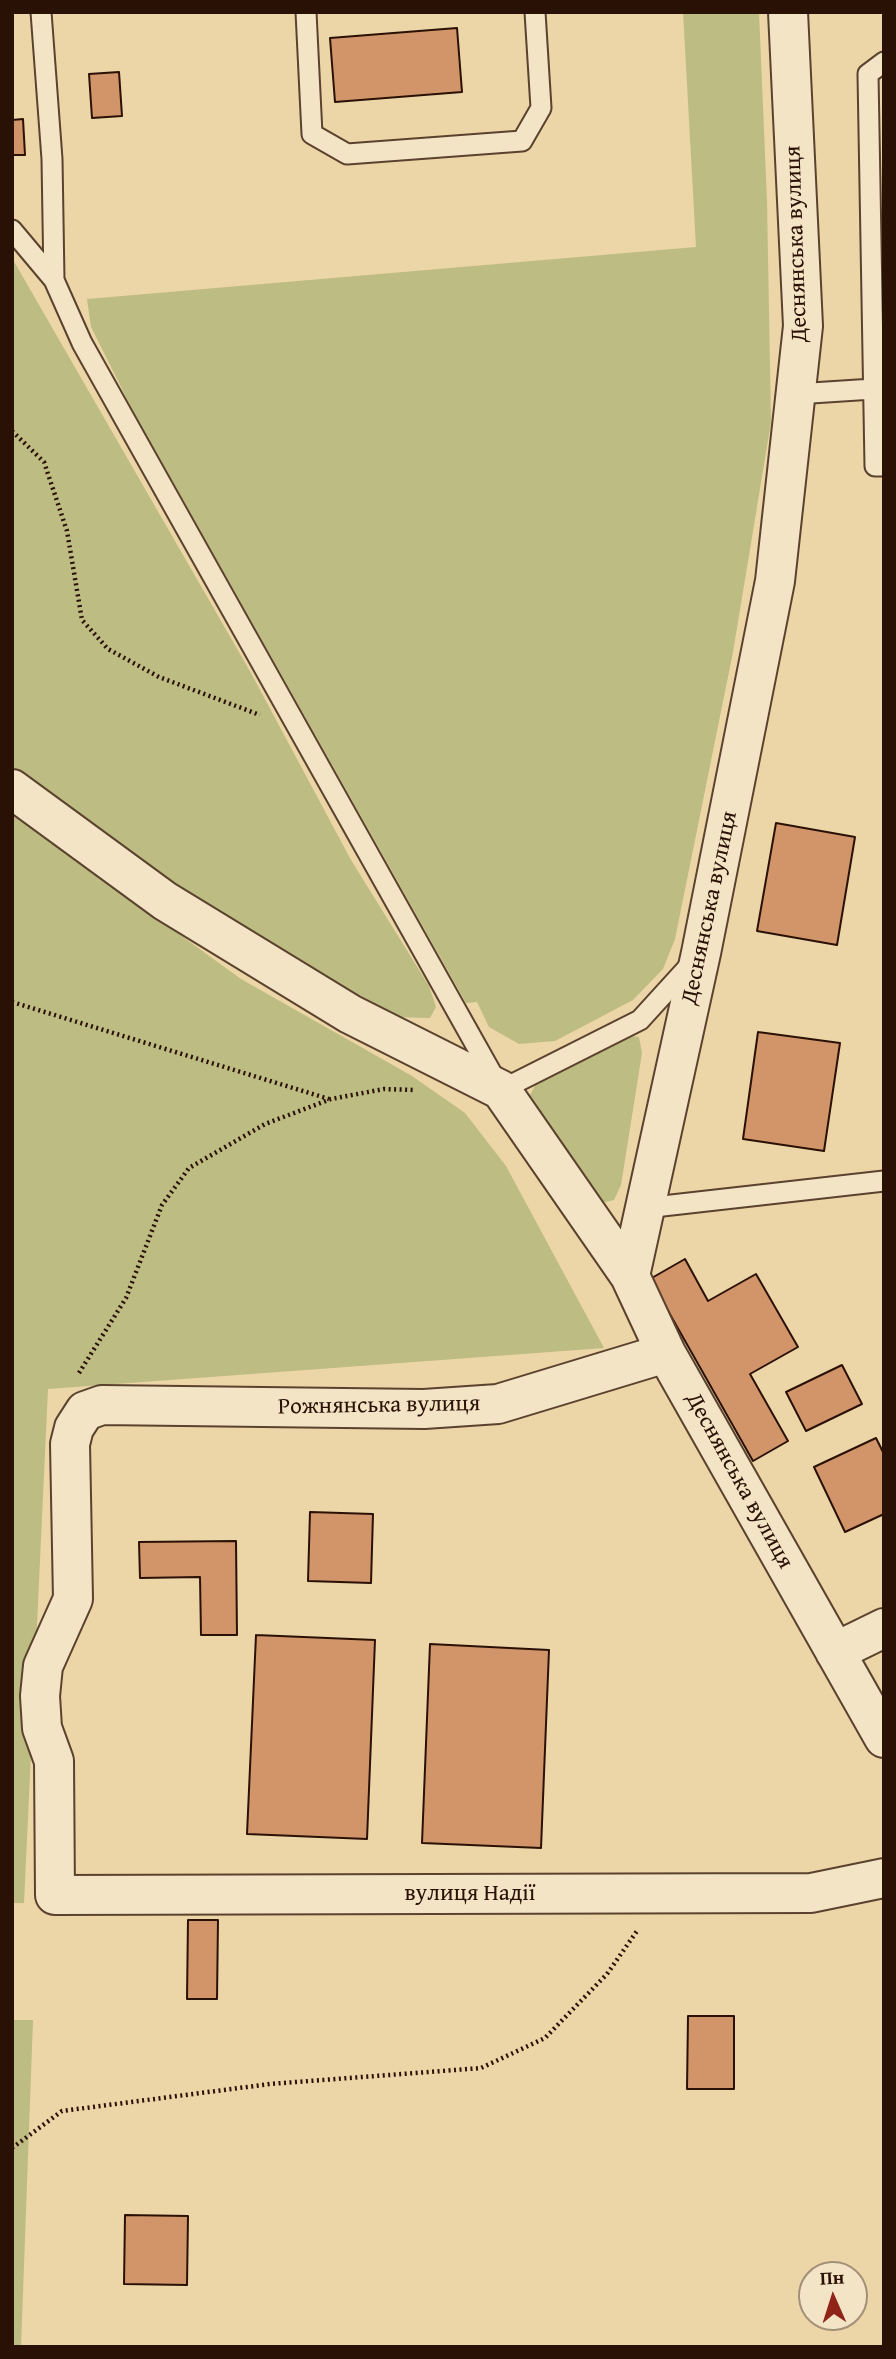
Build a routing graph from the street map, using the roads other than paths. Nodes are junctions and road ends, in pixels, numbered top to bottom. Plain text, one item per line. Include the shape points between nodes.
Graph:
1 (41, 12) edge
2 (306, 12) edge
3 (535, 12) edge
4 (788, 12) edge
5 (884, 62) edge
6 (877, 207) edge
7 (12, 230) edge
8 (54, 280) junction
9 (873, 389) junction
10 (796, 394) junction
11 (884, 466) edge
12 (12, 789) edge
13 (701, 953) junction
14 (501, 1090) junction
15 (884, 1181) edge
16 (645, 1208) junction
17 (630, 1276) junction
18 (666, 1353) junction
19 (884, 1628) edge
20 (835, 1652) junction
21 (884, 1738) edge
22 (884, 1878) edge
23 (55, 1895) joint

1 - 8 lane via 52,159
2 - 3 lane via 312,134 347,154 522,141 541,108
4 - 10 street, Деснянська вулиця via 803,326
5 - 6 lane via 868,74
6 - 9 lane
7 - 8 lane
8 - 14 lane via 82,343
9 - 10 lane
9 - 11 lane via 875,466
10 - 13 street, Деснянська вулиця via 775,581
12 - 14 street via 165,901 350,1014
13 - 14 lane via 640,1020
13 - 16 street, Деснянська вулиця
14 - 17 street
15 - 16 lane
16 - 17 street, Деснянська вулиця
17 - 18 street, Деснянська вулиця
18 - 20 street, Деснянська вулиця
18 - 23 street, Рожнянська вулиця via 498,1405 424,1409 102,1405 81,1393 70,1444 74,1599 43,1666 40,1696 42,1728 54,1761
19 - 20 street
20 - 21 street, Деснянська вулиця
22 - 23 street, вулиця Надії via 811,1894

